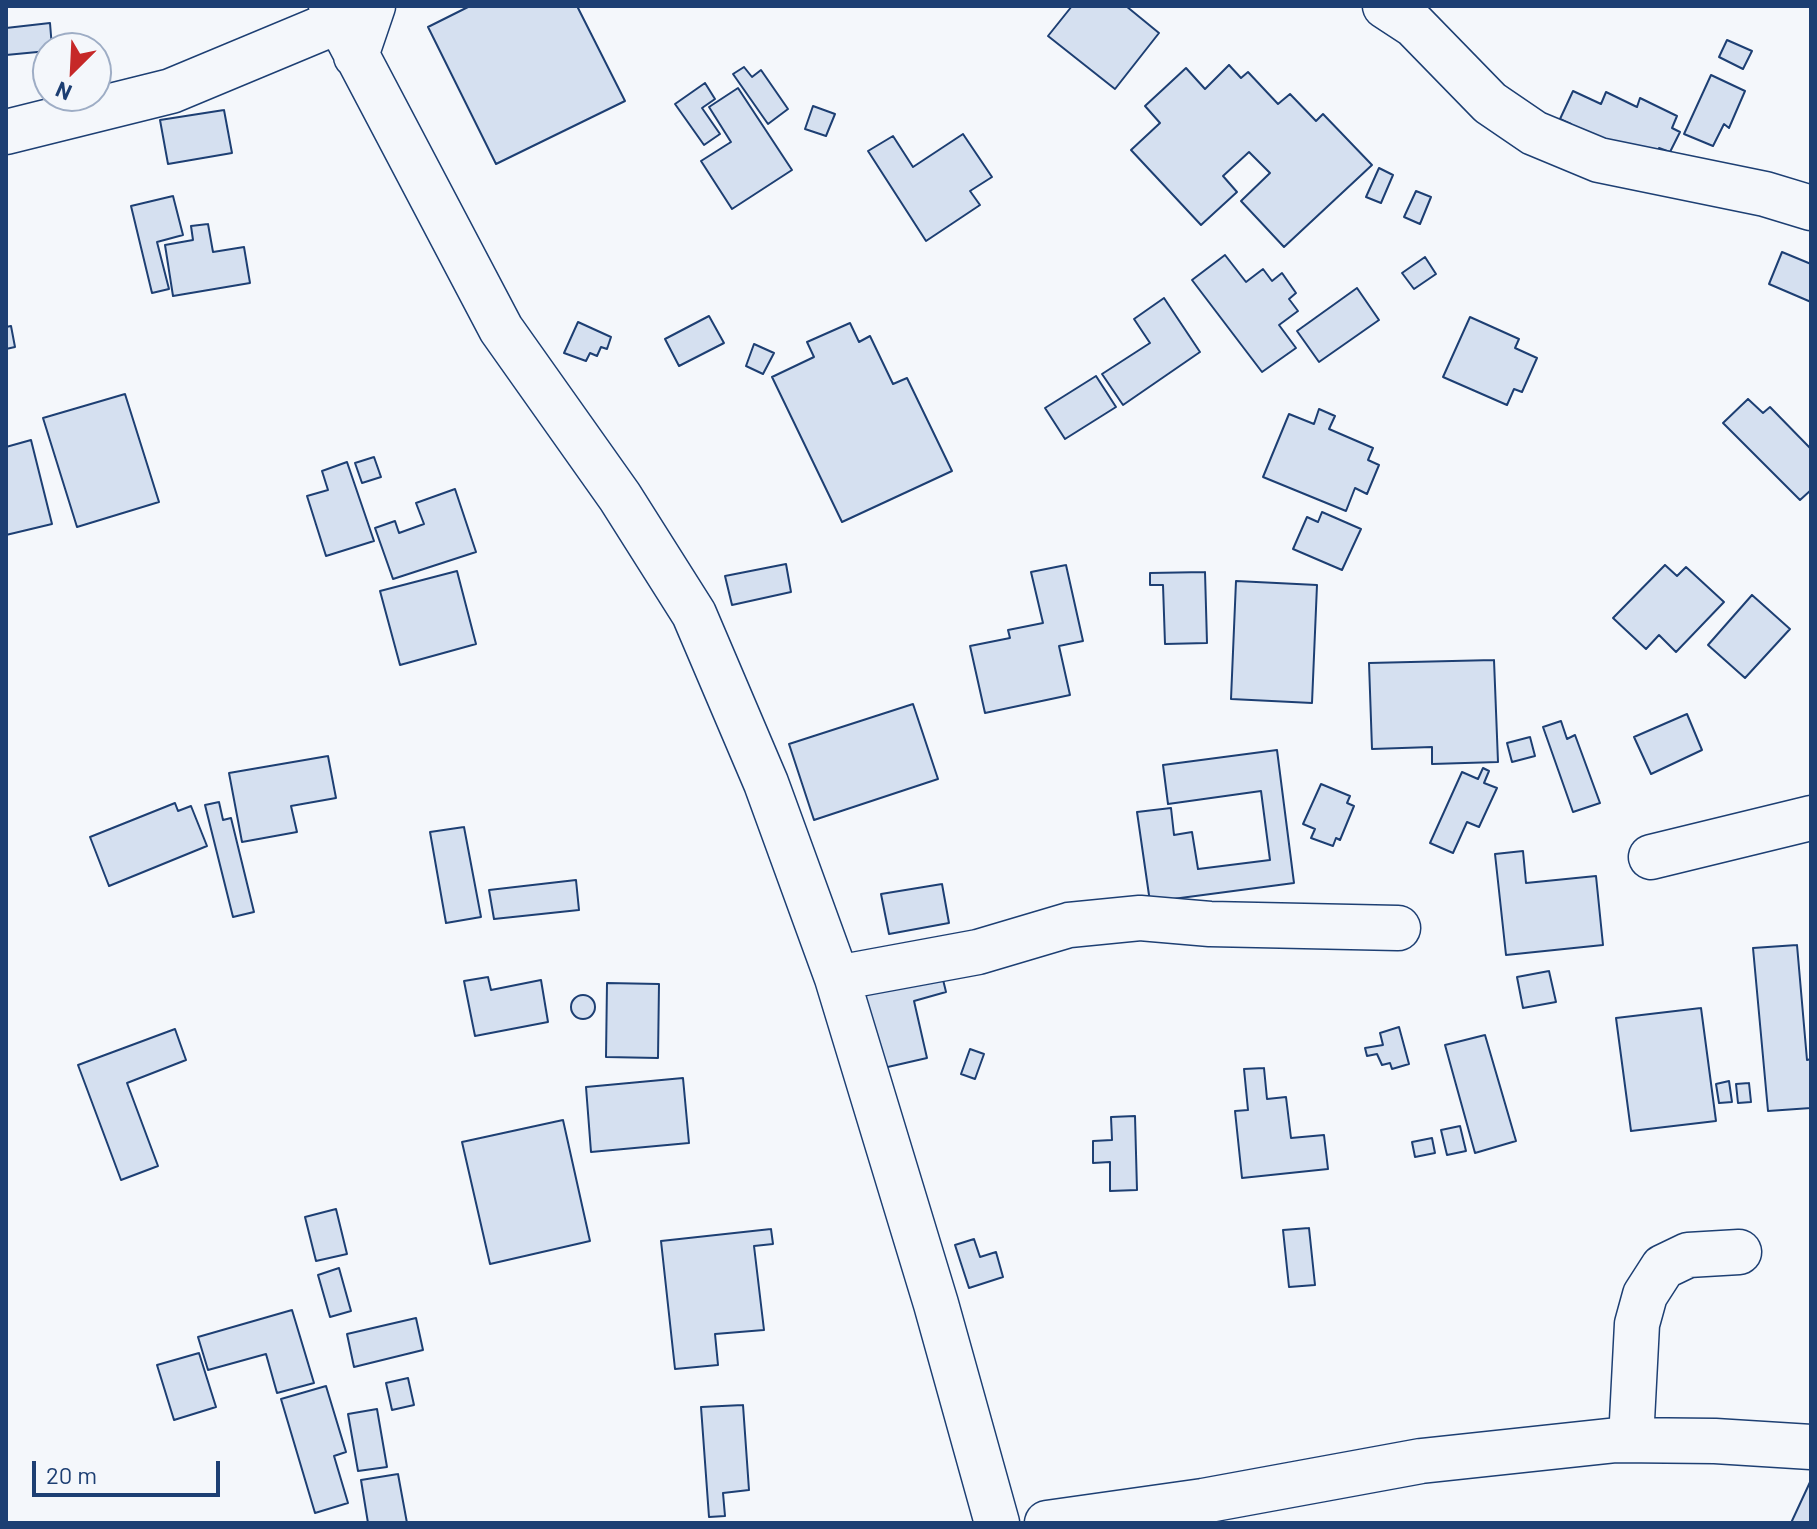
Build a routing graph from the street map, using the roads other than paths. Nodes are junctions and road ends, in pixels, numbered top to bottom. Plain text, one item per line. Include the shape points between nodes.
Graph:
1 (1385, 6) edge
2 (350, 22) edge
3 (6, 132) edge
4 (1811, 208) edge
5 (1811, 818) edge
6 (1651, 857) dead end
7 (1398, 928) dead end
8 (837, 978) junction
9 (1739, 1252) dead end
10 (1631, 1440) junction
11 (1811, 1447) edge
12 (997, 1523) edge
13 (1047, 1523) edge

1 - 4 street via 1414,25 1490,103 1534,133 1599,160
2 - 3 street via 171,91
2 - 8 street via 501,329 620,497 694,614 766,783
5 - 6 street
7 - 8 street via 1140,918 1069,925 978,952
8 - 12 street
9 - 10 street via 1688,1255 1663,1267 1645,1295 1637,1324
10 - 11 street
10 - 13 street via 1421,1461

